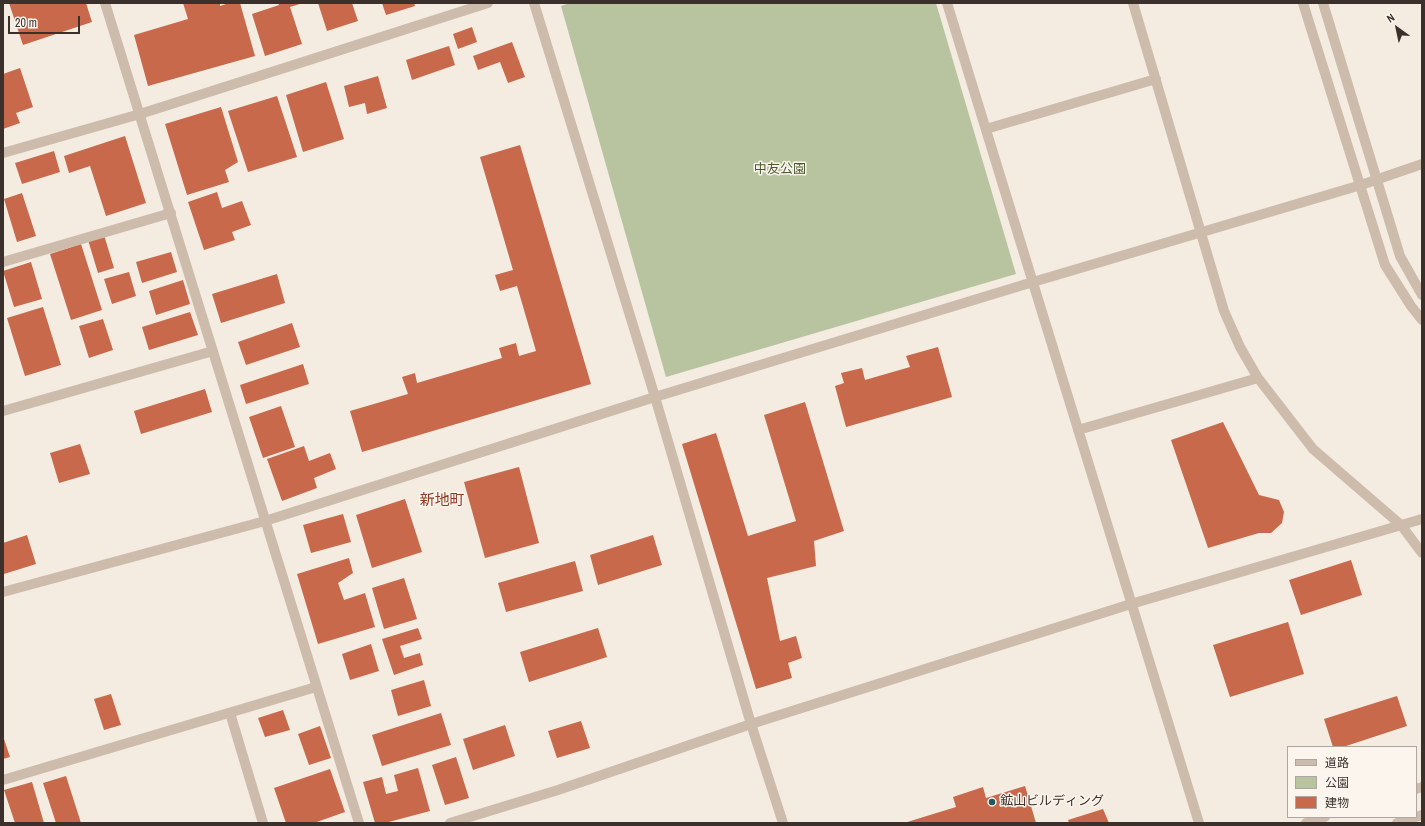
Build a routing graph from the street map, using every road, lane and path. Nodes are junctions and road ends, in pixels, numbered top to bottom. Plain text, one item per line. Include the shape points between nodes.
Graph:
1 (105, 3) edge
2 (488, 3) edge
3 (534, 3) edge
4 (947, 3) edge
5 (1133, 3) edge
6 (1303, 3) edge
7 (1323, 3) edge
8 (1156, 79) junction
9 (140, 114) junction
10 (986, 129) junction
11 (3, 153) edge
12 (1422, 164) edge
13 (1375, 179) junction
14 (1361, 185) junction
15 (171, 213) junction
16 (1202, 233) junction
17 (3, 262) edge
18 (1033, 282) junction
19 (1422, 295) edge
20 (1422, 320) edge
21 (213, 351) junction
22 (1258, 378) junction
23 (655, 397) junction
24 (3, 411) edge
25 (1078, 430) junction
26 (1422, 519) edge
27 (265, 521) junction
28 (1401, 525) junction
29 (1422, 553) edge
30 (3, 592) edge
31 (1131, 604) junction
32 (316, 687) junction
33 (230, 713) junction
34 (751, 724) junction
35 (3, 780) edge
36 (1322, 818) edge
37 (1415, 818) edge
38 (263, 823) edge
39 (359, 823) edge
40 (450, 823) edge
41 (784, 823) edge
42 (1198, 823) edge
43 (1306, 823) edge
44 (1397, 823) edge

1 - 9 street
2 - 9 street
3 - 23 street
4 - 10 street
5 - 8 street
6 - 14 street
7 - 13 street
8 - 10 street
8 - 16 street
9 - 11 street
9 - 15 street
10 - 18 street
12 - 13 street
13 - 14 street
13 - 19 street via 1400,256
14 - 16 street
14 - 20 street via 1385,264
15 - 17 street
15 - 21 street
16 - 18 street
16 - 22 street via 1224,311 1240,347
18 - 23 street
18 - 25 street
21 - 24 street
21 - 27 street
22 - 25 street
22 - 28 street via 1313,449
23 - 27 street
23 - 34 street
25 - 31 street
26 - 28 street
27 - 30 street
27 - 32 street
28 - 29 street
28 - 31 street
31 - 34 street
31 - 42 street
32 - 33 street
32 - 39 street
33 - 35 street
33 - 38 street
34 - 40 street via 558,790
34 - 41 street
36 - 43 street
37 - 44 street

